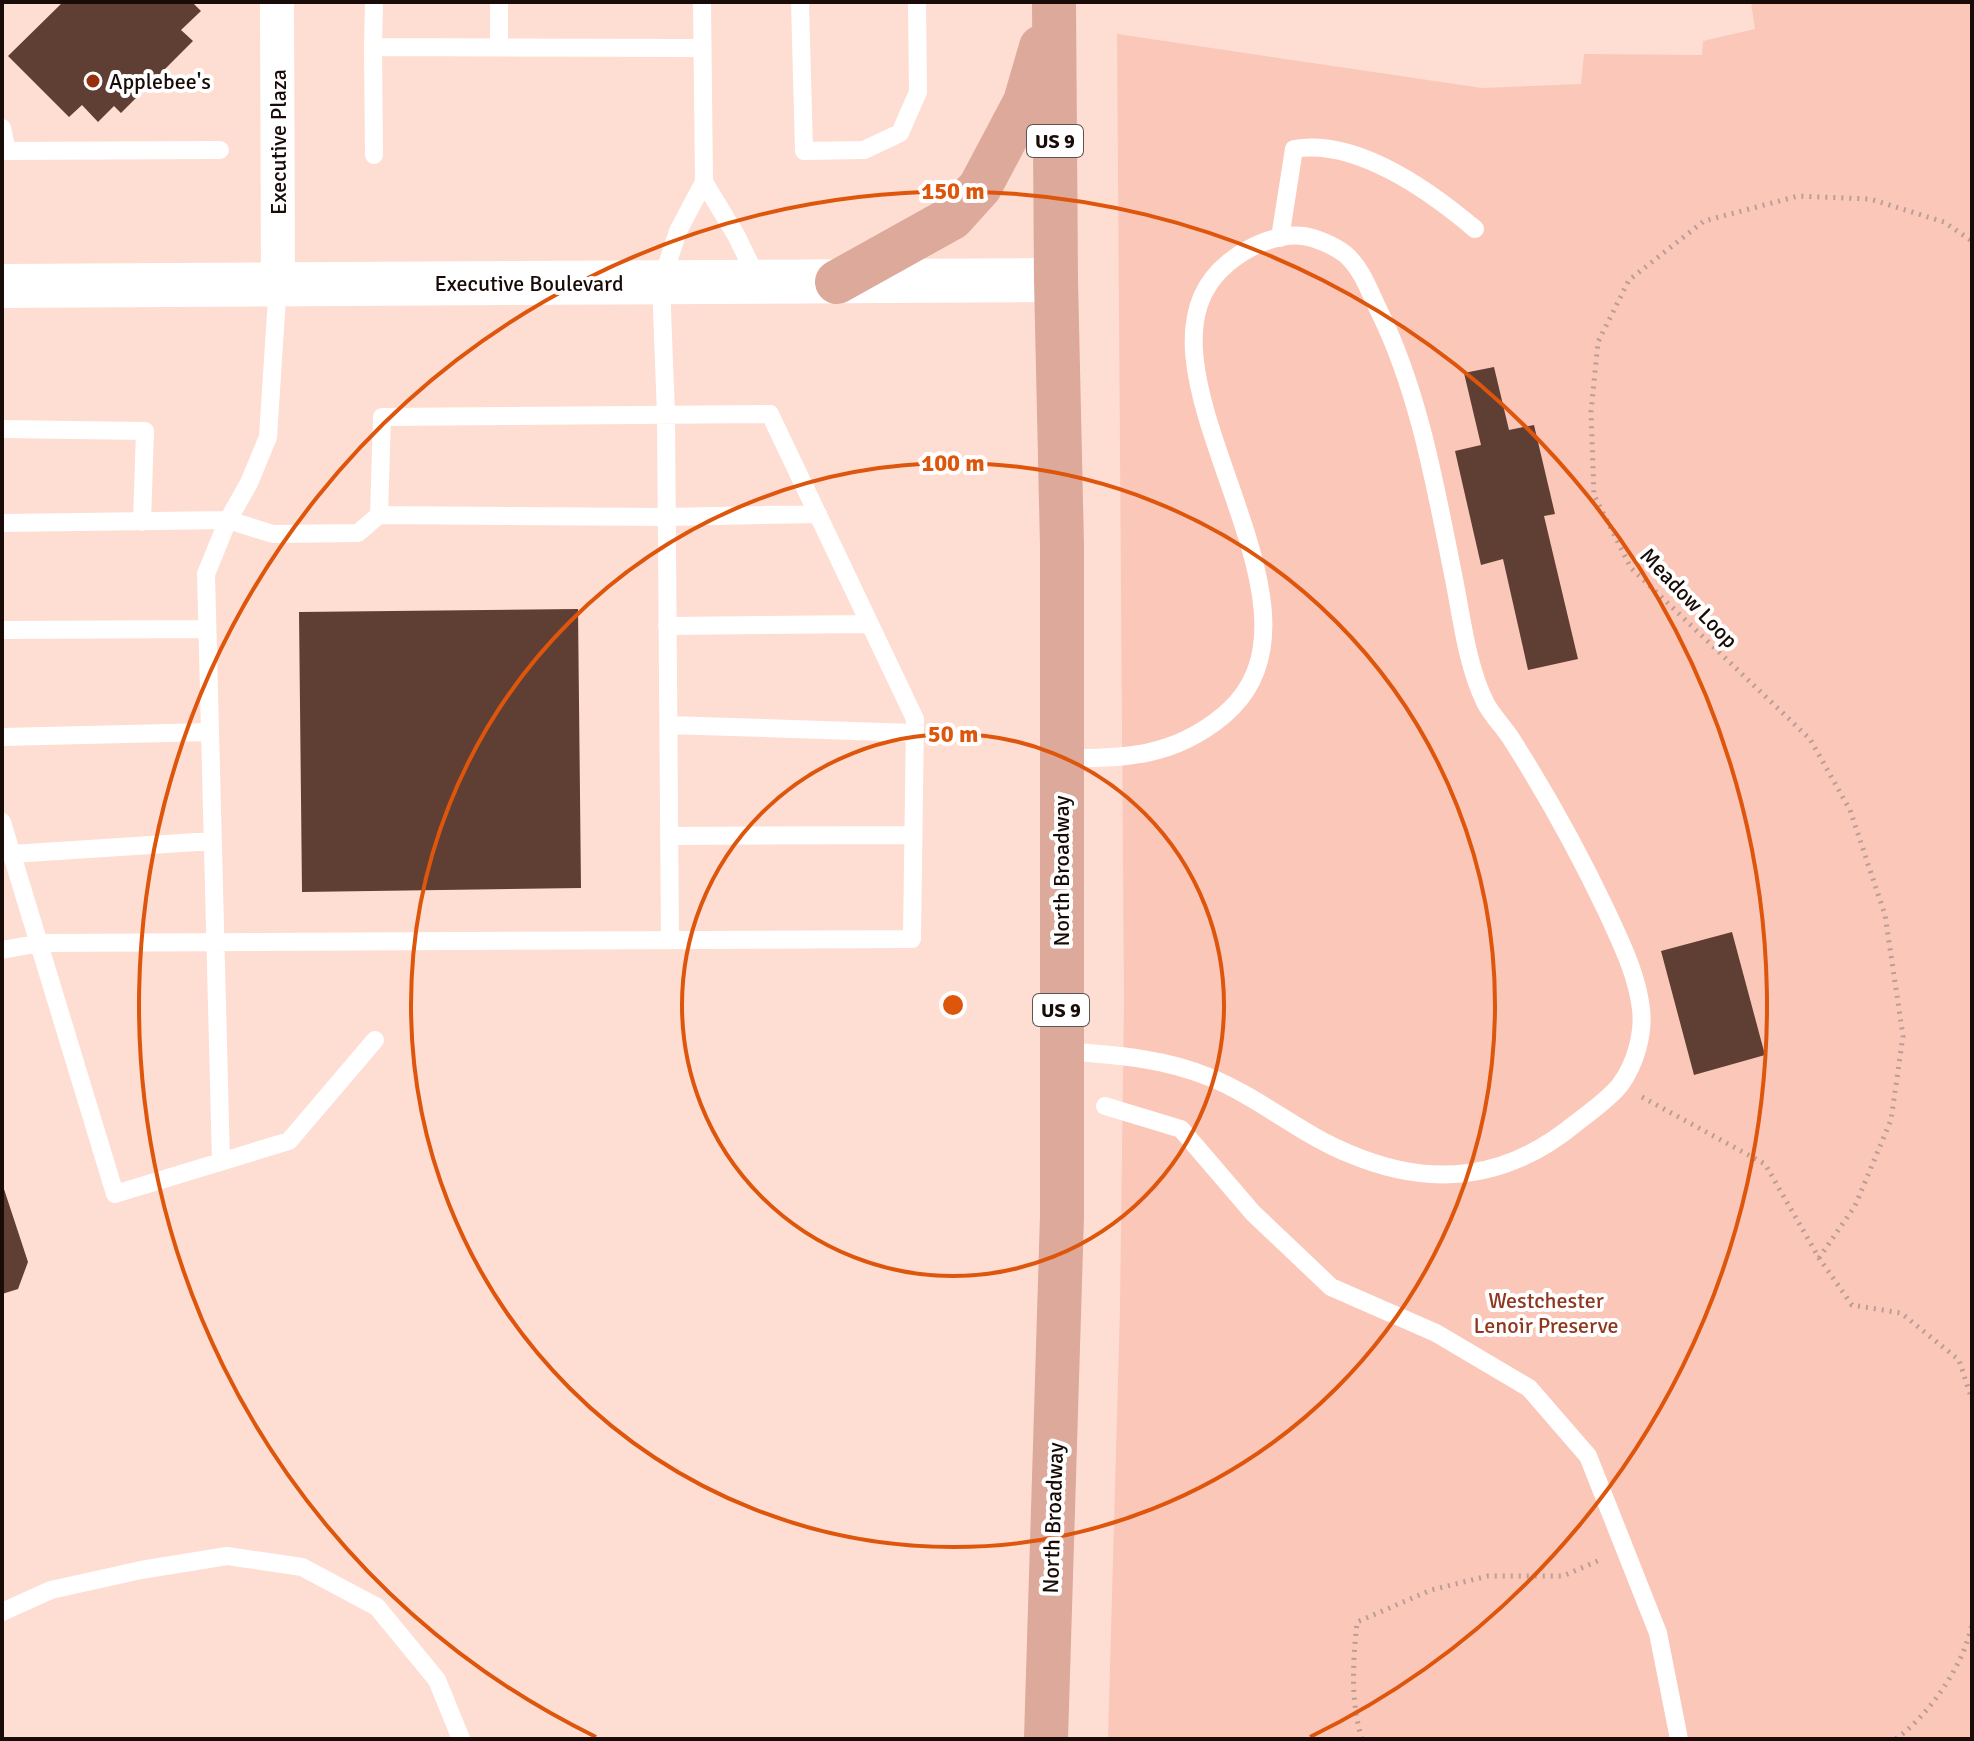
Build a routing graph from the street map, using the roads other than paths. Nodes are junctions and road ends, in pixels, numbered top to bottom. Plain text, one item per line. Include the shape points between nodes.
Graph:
1 (277, 2) edge
2 (374, 2) edge
3 (499, 2) edge
4 (702, 2) edge
5 (800, 2) edge
6 (917, 2) edge
7 (1054, 2) edge
8 (1070, 2) edge
9 (373, 47) junction
10 (499, 47) junction
11 (702, 48) junction
12 (2, 128) edge
13 (220, 150) dead end
14 (5, 151) edge
15 (374, 155) dead end
16 (704, 182) junction
17 (1475, 229) dead end
18 (1280, 238) junction
19 (1056, 280) junction
20 (278, 282) junction
21 (837, 282) junction
22 (661, 283) junction
23 (759, 283) junction
24 (2, 286) edge
25 (666, 415) junction
26 (2, 429) edge
27 (818, 514) junction
28 (379, 515) junction
29 (667, 517) junction
30 (228, 520) junction
31 (142, 522) junction
32 (2, 523) edge
33 (870, 624) junction
34 (667, 626) junction
35 (207, 629) junction
36 (2, 630) edge
37 (668, 725) junction
38 (210, 732) junction
39 (915, 733) junction
40 (2, 737) edge
41 (1061, 758) junction
42 (2, 822) edge
43 (913, 835) junction
44 (669, 836) junction
45 (212, 841) junction
46 (12, 854) junction
47 (670, 940) junction
48 (215, 942) junction
49 (40, 943) junction
50 (2, 950) edge
51 (375, 1040) dead end
52 (1061, 1051) junction
53 (1105, 1106) dead end
54 (221, 1162) junction
55 (2, 1612) edge
56 (461, 1739) edge
57 (1046, 1739) edge
58 (1679, 1739) edge

1 - 20 street, Executive Plaza
2 - 9 lane
3 - 10 lane
4 - 11 lane
5 - 6 lane via 804,151 864,150 900,133 918,92
7 - 8 lane
7 - 19 main road, North Broadway / US 9
7 - 21 main road via 1025,102 980,187 952,218
9 - 10 lane
9 - 15 lane
10 - 11 lane
11 - 16 lane
12 - 14 lane
13 - 14 lane
16 - 22 lane via 678,231
16 - 23 lane
17 - 18 lane via 1434,196 1390,171 1345,153 1305,147 1294,149
18 - 41 lane via 1245,250 1222,267 1208,286 1192,332 1200,394 1261,598 1261,654 1254,679 1229,712 1169,747 1119,759
18 - 52 lane via 1309,236 1348,256 1398,354 1439,503 1467,643 1487,705 1583,861 1636,978 1643,1016 1637,1051 1620,1085 1557,1139 1533,1154 1466,1176 1429,1175 1351,1155 1225,1084 1184,1068 1146,1058
19 - 21 main road, Executive Boulevard
19 - 41 main road, North Broadway / US 9
20 - 22 main road, Executive Boulevard
20 - 24 main road, Executive Boulevard
20 - 30 lane via 268,437
21 - 23 main road, Executive Boulevard
22 - 23 main road, Executive Boulevard
22 - 25 lane
25 - 27 lane via 770,414
25 - 28 lane via 382,417
25 - 29 lane
26 - 31 lane via 145,431
27 - 29 lane
27 - 33 lane
28 - 29 lane
28 - 30 lane via 358,533 273,534
29 - 34 lane
30 - 31 lane
30 - 35 lane via 206,574
31 - 32 lane
33 - 34 lane
33 - 39 lane via 915,719
34 - 37 lane
35 - 36 lane
35 - 38 lane
37 - 39 lane
37 - 44 lane
38 - 40 lane
38 - 45 lane
39 - 43 lane
41 - 52 main road, North Broadway / US 9
42 - 46 lane
43 - 44 lane
43 - 47 lane via 912,939
44 - 47 lane
45 - 46 lane
45 - 48 lane
46 - 49 lane
47 - 48 lane
48 - 49 lane
48 - 54 lane
49 - 50 lane
49 - 54 lane via 115,1194
51 - 54 lane via 289,1141
52 - 57 main road, North Broadway / US 9 via 1062,1216
53 - 58 lane via 1181,1129 1253,1213 1331,1287 1436,1333 1529,1388 1588,1456 1658,1633
55 - 56 lane via 51,1590 227,1556 302,1567 377,1607 437,1680

